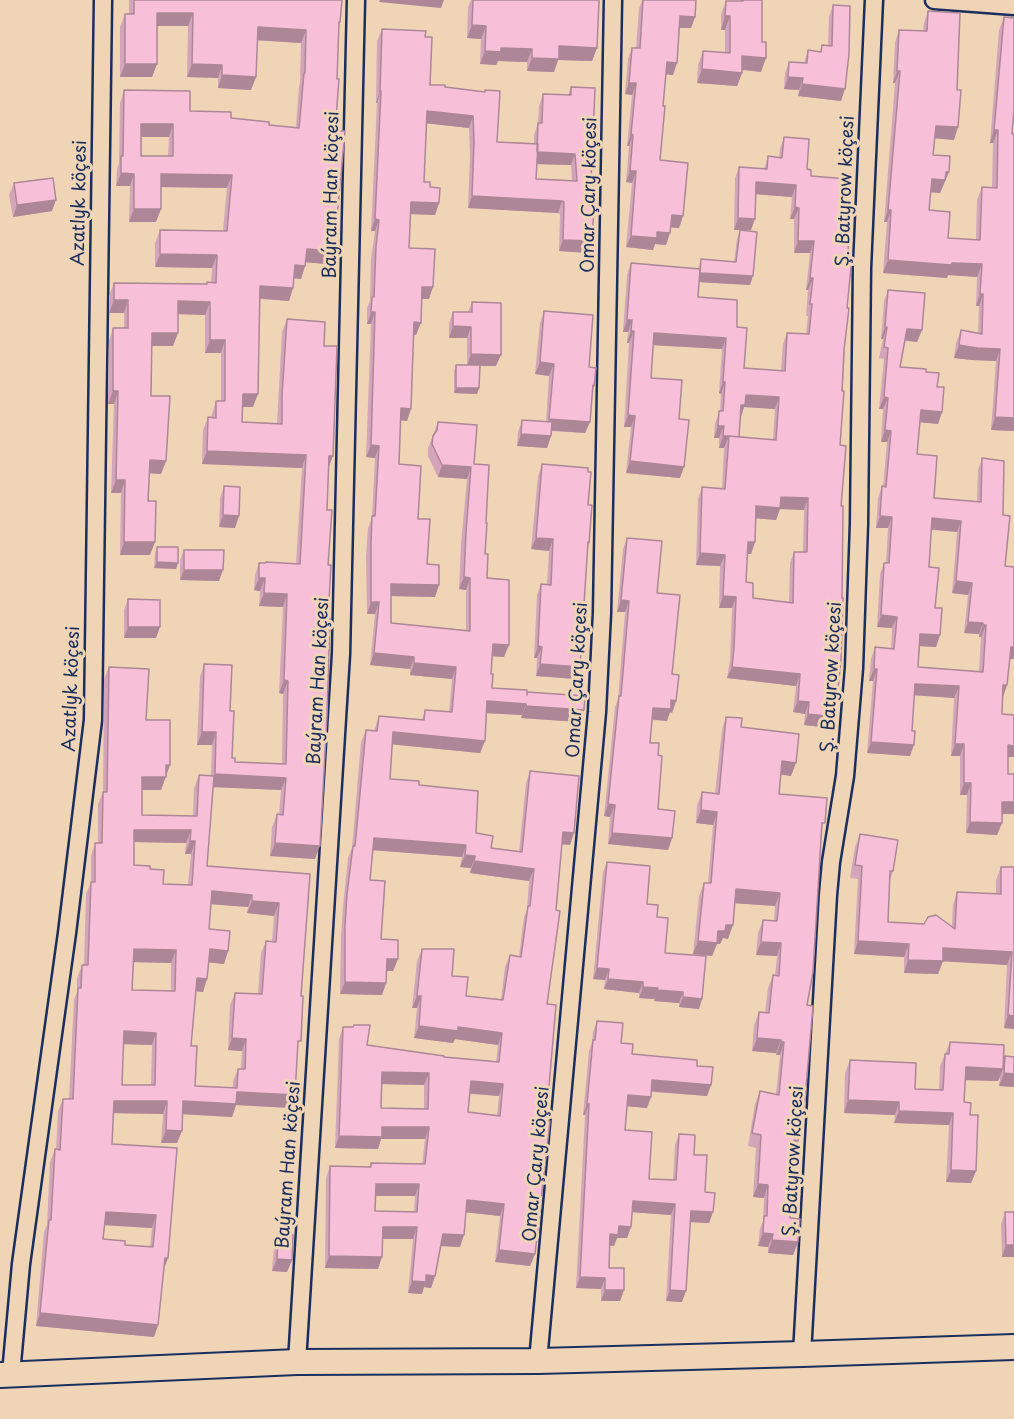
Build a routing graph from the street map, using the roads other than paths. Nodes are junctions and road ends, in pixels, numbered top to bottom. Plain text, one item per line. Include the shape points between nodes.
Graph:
1 (103, 0) edge
2 (356, 0) edge
3 (612, 0) edge
4 (874, 0) edge
5 (934, 0) edge
6 (1014, 6) edge
7 (1014, 1347) edge
8 (802, 1354) junction
9 (538, 1360) junction
10 (297, 1362) junction
11 (6, 1374) edge

1 - 11 street, Azatlyk köçesi via 93,720
2 - 10 street, Baýram Han köçesi via 341,654
3 - 9 street, Omar Çary köçesi via 597,712
4 - 8 street, Ş. Batyrow köçesi via 862,268 854,668 845,776 828,895
5 - 6 street
7 - 8 street
8 - 9 street
9 - 10 street
10 - 11 street

